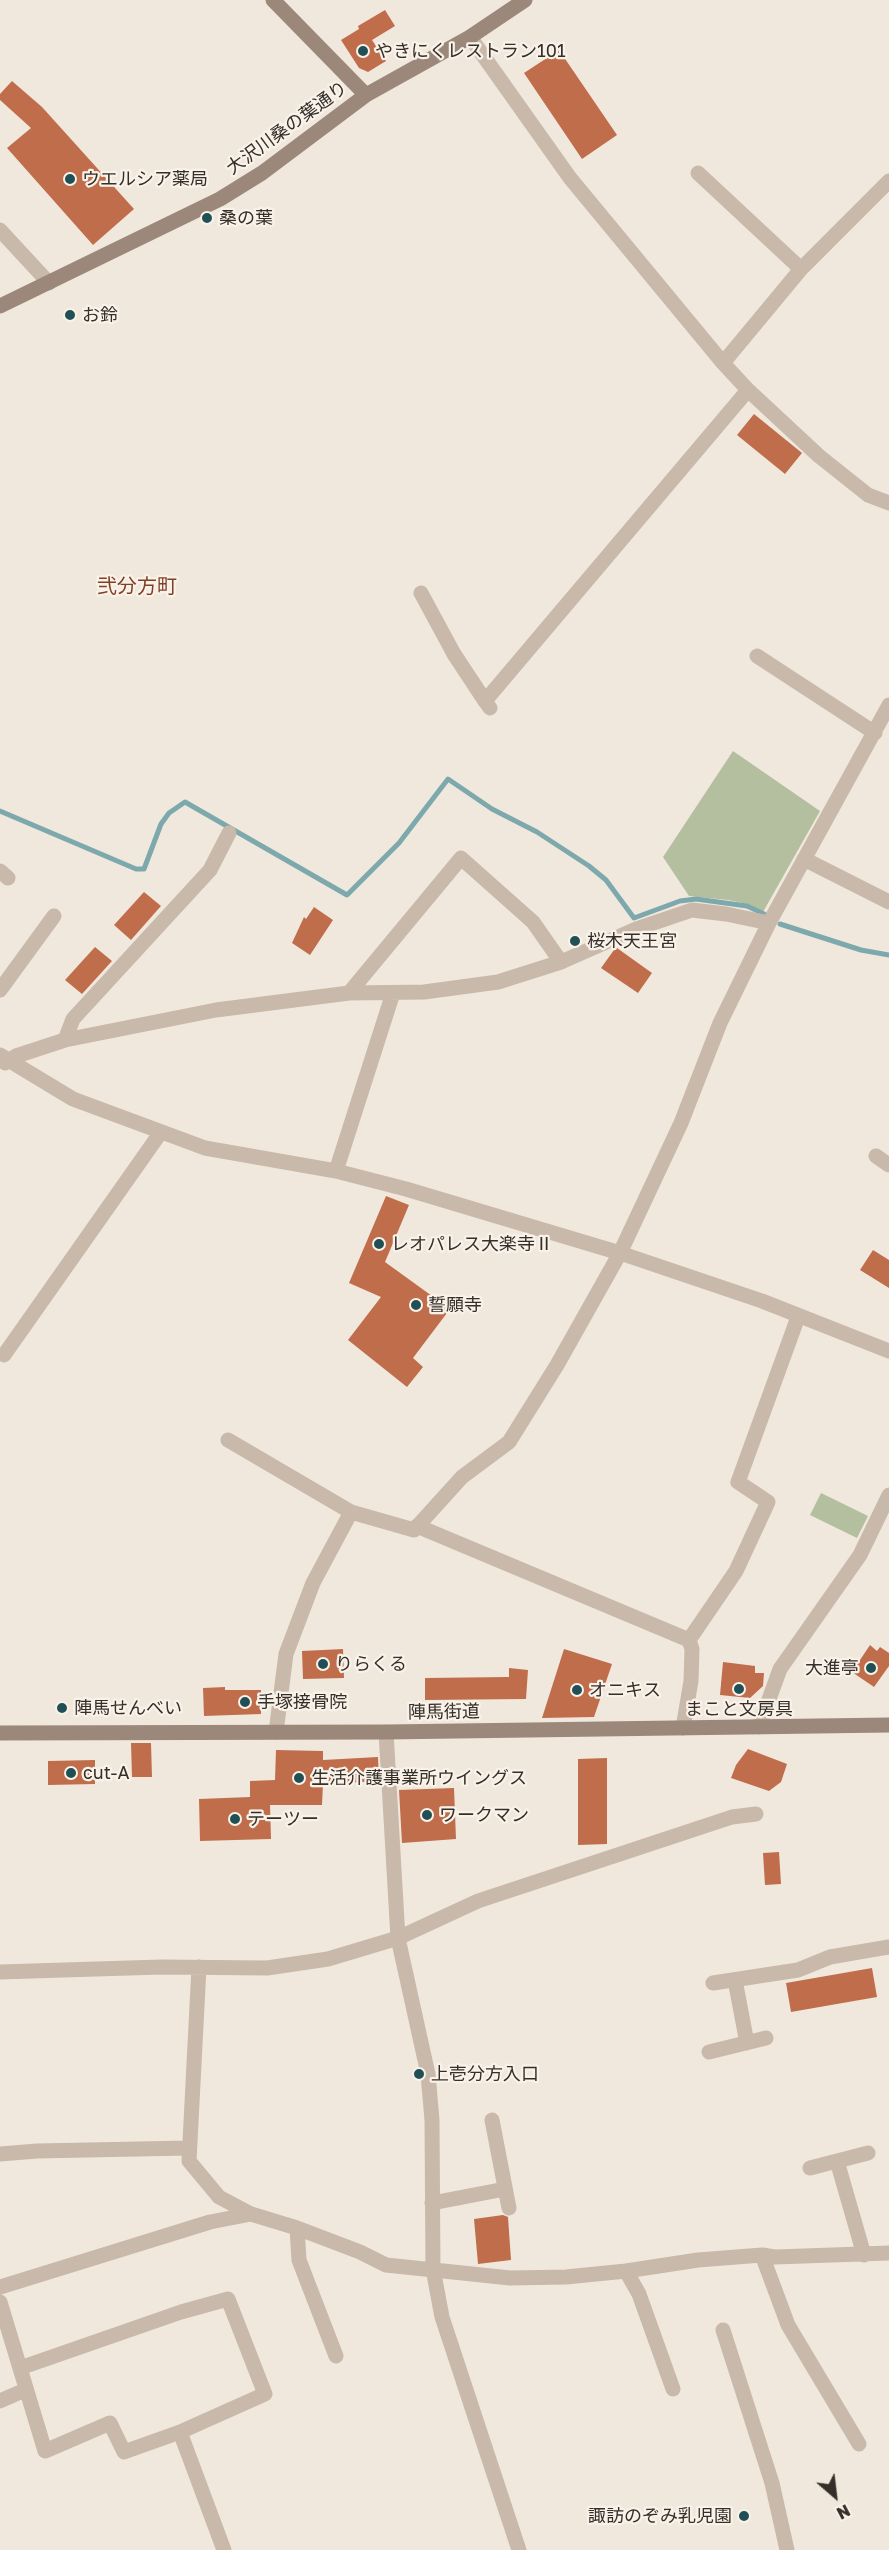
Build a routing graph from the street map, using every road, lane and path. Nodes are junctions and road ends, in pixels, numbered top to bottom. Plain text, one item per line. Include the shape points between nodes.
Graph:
1 (273, 0) edge
2 (525, 0) edge
3 (470, 37) junction
4 (366, 95) junction
5 (698, 173) dead end
6 (889, 181) edge
7 (0, 230) edge
8 (801, 269) junction
9 (49, 283) junction
10 (0, 306) edge
11 (723, 363) junction
12 (748, 390) junction
13 (889, 503) edge
14 (421, 593) dead end
15 (757, 656) dead end
16 (889, 705) edge
17 (875, 733) junction
18 (229, 833) dead end
19 (804, 860) junction
20 (889, 902) edge
21 (54, 916) dead end
22 (769, 924) junction
23 (561, 962) junction
24 (0, 990) edge
25 (349, 993) junction
26 (393, 993) junction
27 (65, 1040) junction
28 (4, 1060) edge
29 (161, 1132) junction
30 (876, 1156) dead end
31 (889, 1165) edge
32 (336, 1171) junction
33 (620, 1253) junction
34 (798, 1317) junction
35 (889, 1350) edge
36 (4, 1355) dead end
37 (228, 1440) dead end
38 (889, 1495) edge
39 (351, 1512) junction
40 (417, 1526) junction
41 (689, 1640) junction
42 (889, 1725) edge
43 (759, 1727) junction
44 (683, 1728) junction
45 (276, 1732) junction
46 (386, 1732) junction
47 (0, 1733) edge
48 (756, 1814) dead end
49 (398, 1938) junction
50 (889, 1947) edge
51 (199, 1967) junction
52 (0, 1972) edge
53 (735, 1980) junction
54 (713, 1983) dead end
55 (766, 2038) dead end
56 (747, 2043) junction
57 (709, 2052) dead end
58 (492, 2120) dead end
59 (189, 2148) junction
60 (868, 2153) dead end
61 (0, 2154) edge
62 (837, 2161) junction
63 (810, 2168) dead end
64 (505, 2189) junction
65 (432, 2203) junction
66 (508, 2208) dead end
67 (251, 2214) junction
68 (297, 2228) junction
69 (889, 2253) edge
70 (864, 2254) junction
71 (762, 2255) junction
72 (433, 2269) junction
73 (626, 2271) junction
74 (0, 2287) edge
75 (0, 2302) edge
76 (723, 2330) dead end
77 (336, 2356) dead end
78 (20, 2368) junction
79 (673, 2389) dead end
80 (25, 2390) junction
81 (0, 2401) edge
82 (180, 2432) junction
83 (859, 2444) dead end
84 (224, 2550) edge
85 (519, 2550) edge
86 (787, 2550) edge

1 - 4 main road
2 - 3 main road, 大沢川桑の葉通り
3 - 4 main road, 大沢川桑の葉通り
3 - 11 street via 570,177
4 - 9 main road, 大沢川桑の葉通り via 262,173 220,199
5 - 8 street
6 - 8 street
7 - 9 street
8 - 11 street
9 - 10 main road, 大沢川桑の葉通り
11 - 12 street
12 - 13 street via 819,456 868,495
12 - 14 street via 487,704
15 - 17 street
16 - 17 street
17 - 19 street
18 - 27 street via 210,870 73,1019
19 - 20 street
19 - 22 street
21 - 24 street
22 - 23 street via 692,910 636,929
22 - 33 street via 720,1023 681,1123
23 - 25 street via 533,922 461,858
23 - 26 street via 498,982
25 - 26 street
25 - 27 street via 216,1010
26 - 32 street
27 - 28 street
28 - 29 street via 73,1099
29 - 32 street via 205,1148
29 - 36 street
30 - 31 street
32 - 33 street
33 - 34 street
33 - 40 street via 508,1442 462,1477
34 - 35 street
34 - 41 street via 738,1482 768,1502 736,1571
37 - 39 street
38 - 43 street via 860,1555 780,1669
39 - 40 street via 414,1530
39 - 45 street via 313,1583 286,1654
40 - 41 street
41 - 44 street via 691,1681
42 - 43 main road, 陣馬街道
43 - 44 main road, 陣馬街道
44 - 46 main road, 陣馬街道
45 - 46 main road, 陣馬街道
45 - 47 main road, 陣馬街道
46 - 49 street
48 - 49 street via 721,1820 478,1901
49 - 51 street via 328,1959 267,1968
49 - 65 street via 428,2074
50 - 53 street via 830,1956 798,1970
51 - 52 street
51 - 59 street
53 - 54 street
53 - 56 street
55 - 56 street
56 - 57 street
58 - 64 street
59 - 61 street
59 - 67 street via 189,2161 219,2197
60 - 62 street
62 - 63 street
62 - 70 street
64 - 65 street
64 - 66 street
65 - 72 street
67 - 68 street
67 - 74 street via 210,2222
68 - 72 street via 386,2265
68 - 77 street via 299,2260
69 - 70 street
70 - 71 street
71 - 73 street
71 - 83 street via 788,2325
72 - 73 street via 510,2278
72 - 85 street via 442,2317
73 - 79 street via 639,2294
75 - 78 street
76 - 86 street via 772,2483
78 - 80 street
78 - 82 street via 228,2299 265,2394
80 - 81 street
80 - 82 street via 45,2451 110,2423 124,2452
82 - 84 street

